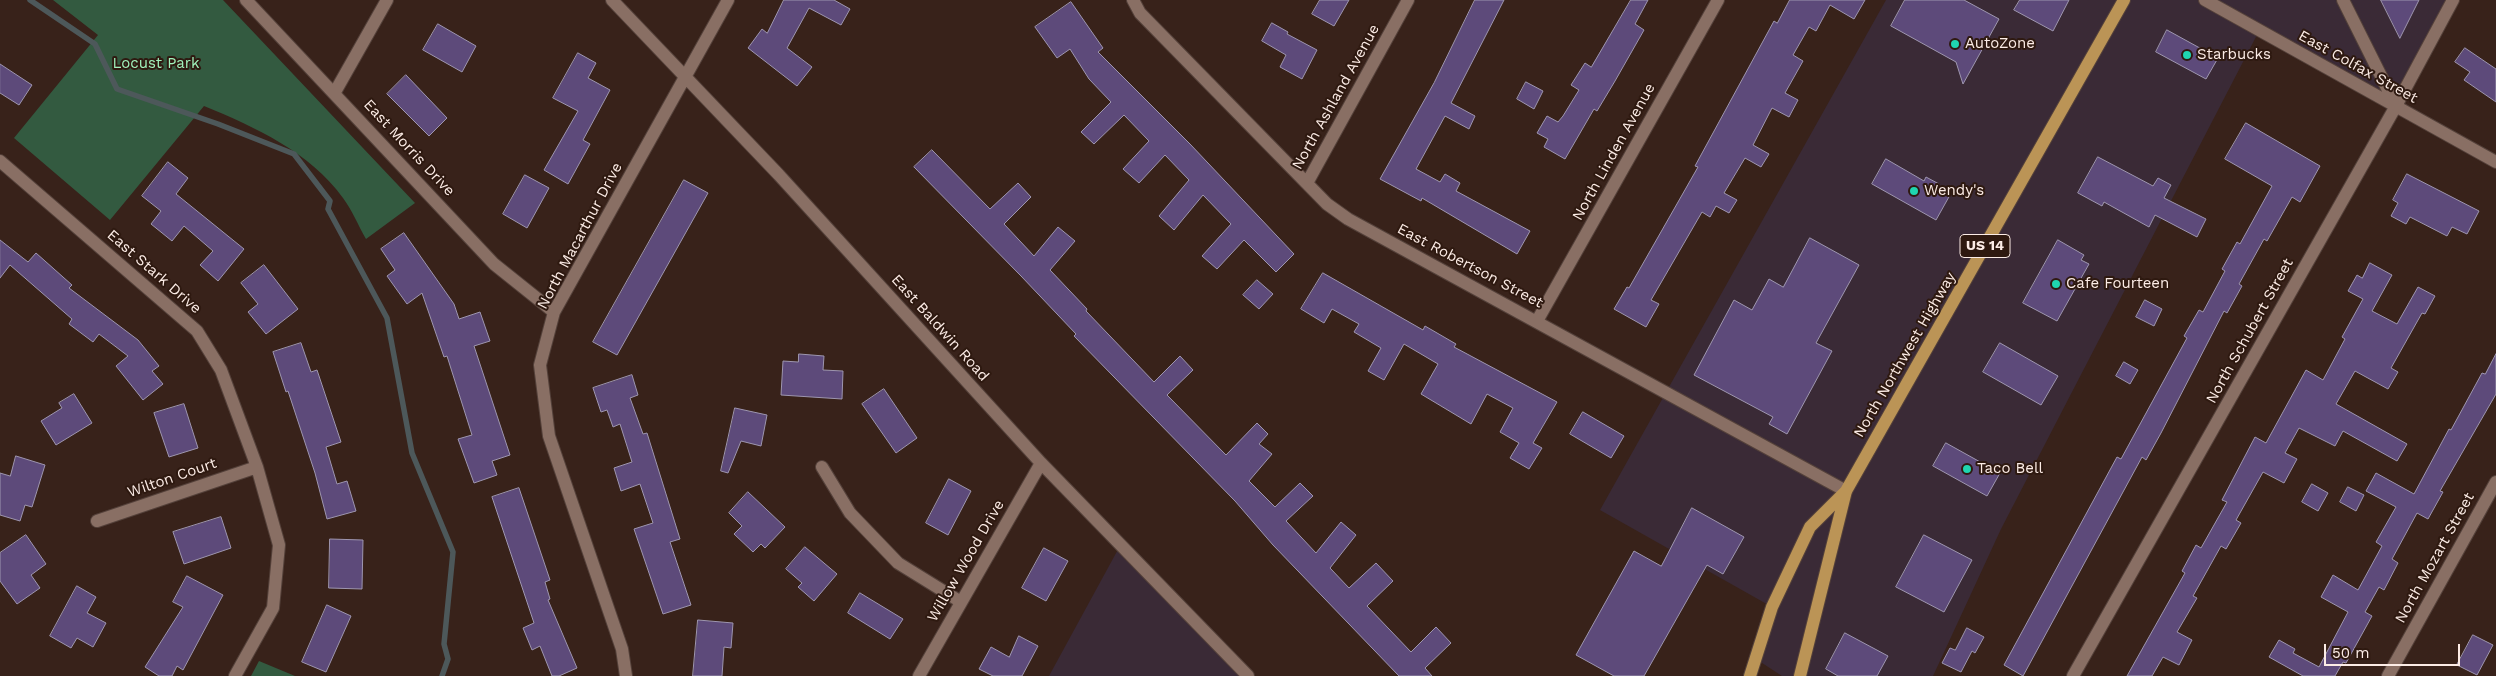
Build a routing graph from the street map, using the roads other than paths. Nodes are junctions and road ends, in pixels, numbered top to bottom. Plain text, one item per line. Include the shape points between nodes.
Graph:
1 (246, 0) edge
2 (387, 0) edge
3 (612, 0) edge
4 (728, 0) edge
5 (1133, 0) edge
6 (1408, 0) edge
7 (1718, 0) edge
8 (2124, 0) edge
9 (2205, 0) edge
10 (2343, 0) edge
11 (2453, 0) edge
12 (685, 77) junction
13 (335, 92) junction
14 (2396, 106) junction
15 (0, 161) edge
16 (2496, 162) edge
17 (1307, 182) junction
18 (554, 312) junction
19 (1537, 321) junction
20 (1041, 463) junction
21 (257, 467) junction
22 (822, 467) dead end
23 (2496, 482) edge
24 (1846, 491) junction
25 (97, 521) dead end
26 (960, 602) junction
27 (235, 676) edge
28 (626, 676) edge
29 (919, 676) edge
30 (1248, 676) edge
31 (1750, 676) edge
32 (1800, 676) edge
33 (2074, 676) edge
34 (2388, 676) edge

1 - 13 street, East Morris Drive
2 - 13 street
3 - 12 street, East Baldwin Road
4 - 12 street, North Macarthur Drive
5 - 17 street, East Robertson Street via 1140,13
6 - 17 street, North Ashland Avenue
7 - 19 street, North Linden Avenue
8 - 24 main road, North Northwest Highway / US 14
9 - 14 street, East Colfax Street
10 - 14 street
11 - 14 street, North Schubert Street
12 - 18 street, North Macarthur Drive
12 - 20 street, East Baldwin Road via 779,175
13 - 18 street, East Morris Drive via 494,264
14 - 16 street, East Colfax Street
14 - 33 street, North Schubert Street
15 - 21 street, East Stark Drive via 197,331 221,370
17 - 19 street, East Robertson Street via 1327,204 1348,219
18 - 28 street, North Macarthur Drive via 540,365 549,436 622,649
19 - 24 street, East Robertson Street
20 - 26 street, Willow Wood Drive
20 - 30 street, East Baldwin Road
21 - 25 street, Wilton Court
21 - 27 street, East Stark Drive via 279,545 273,608
22 - 26 street via 850,513 898,563
23 - 34 street, North Mozart Street
24 - 31 main road, US 14 via 1810,527 1772,607
24 - 32 main road, US 14
26 - 29 street, Willow Wood Drive

